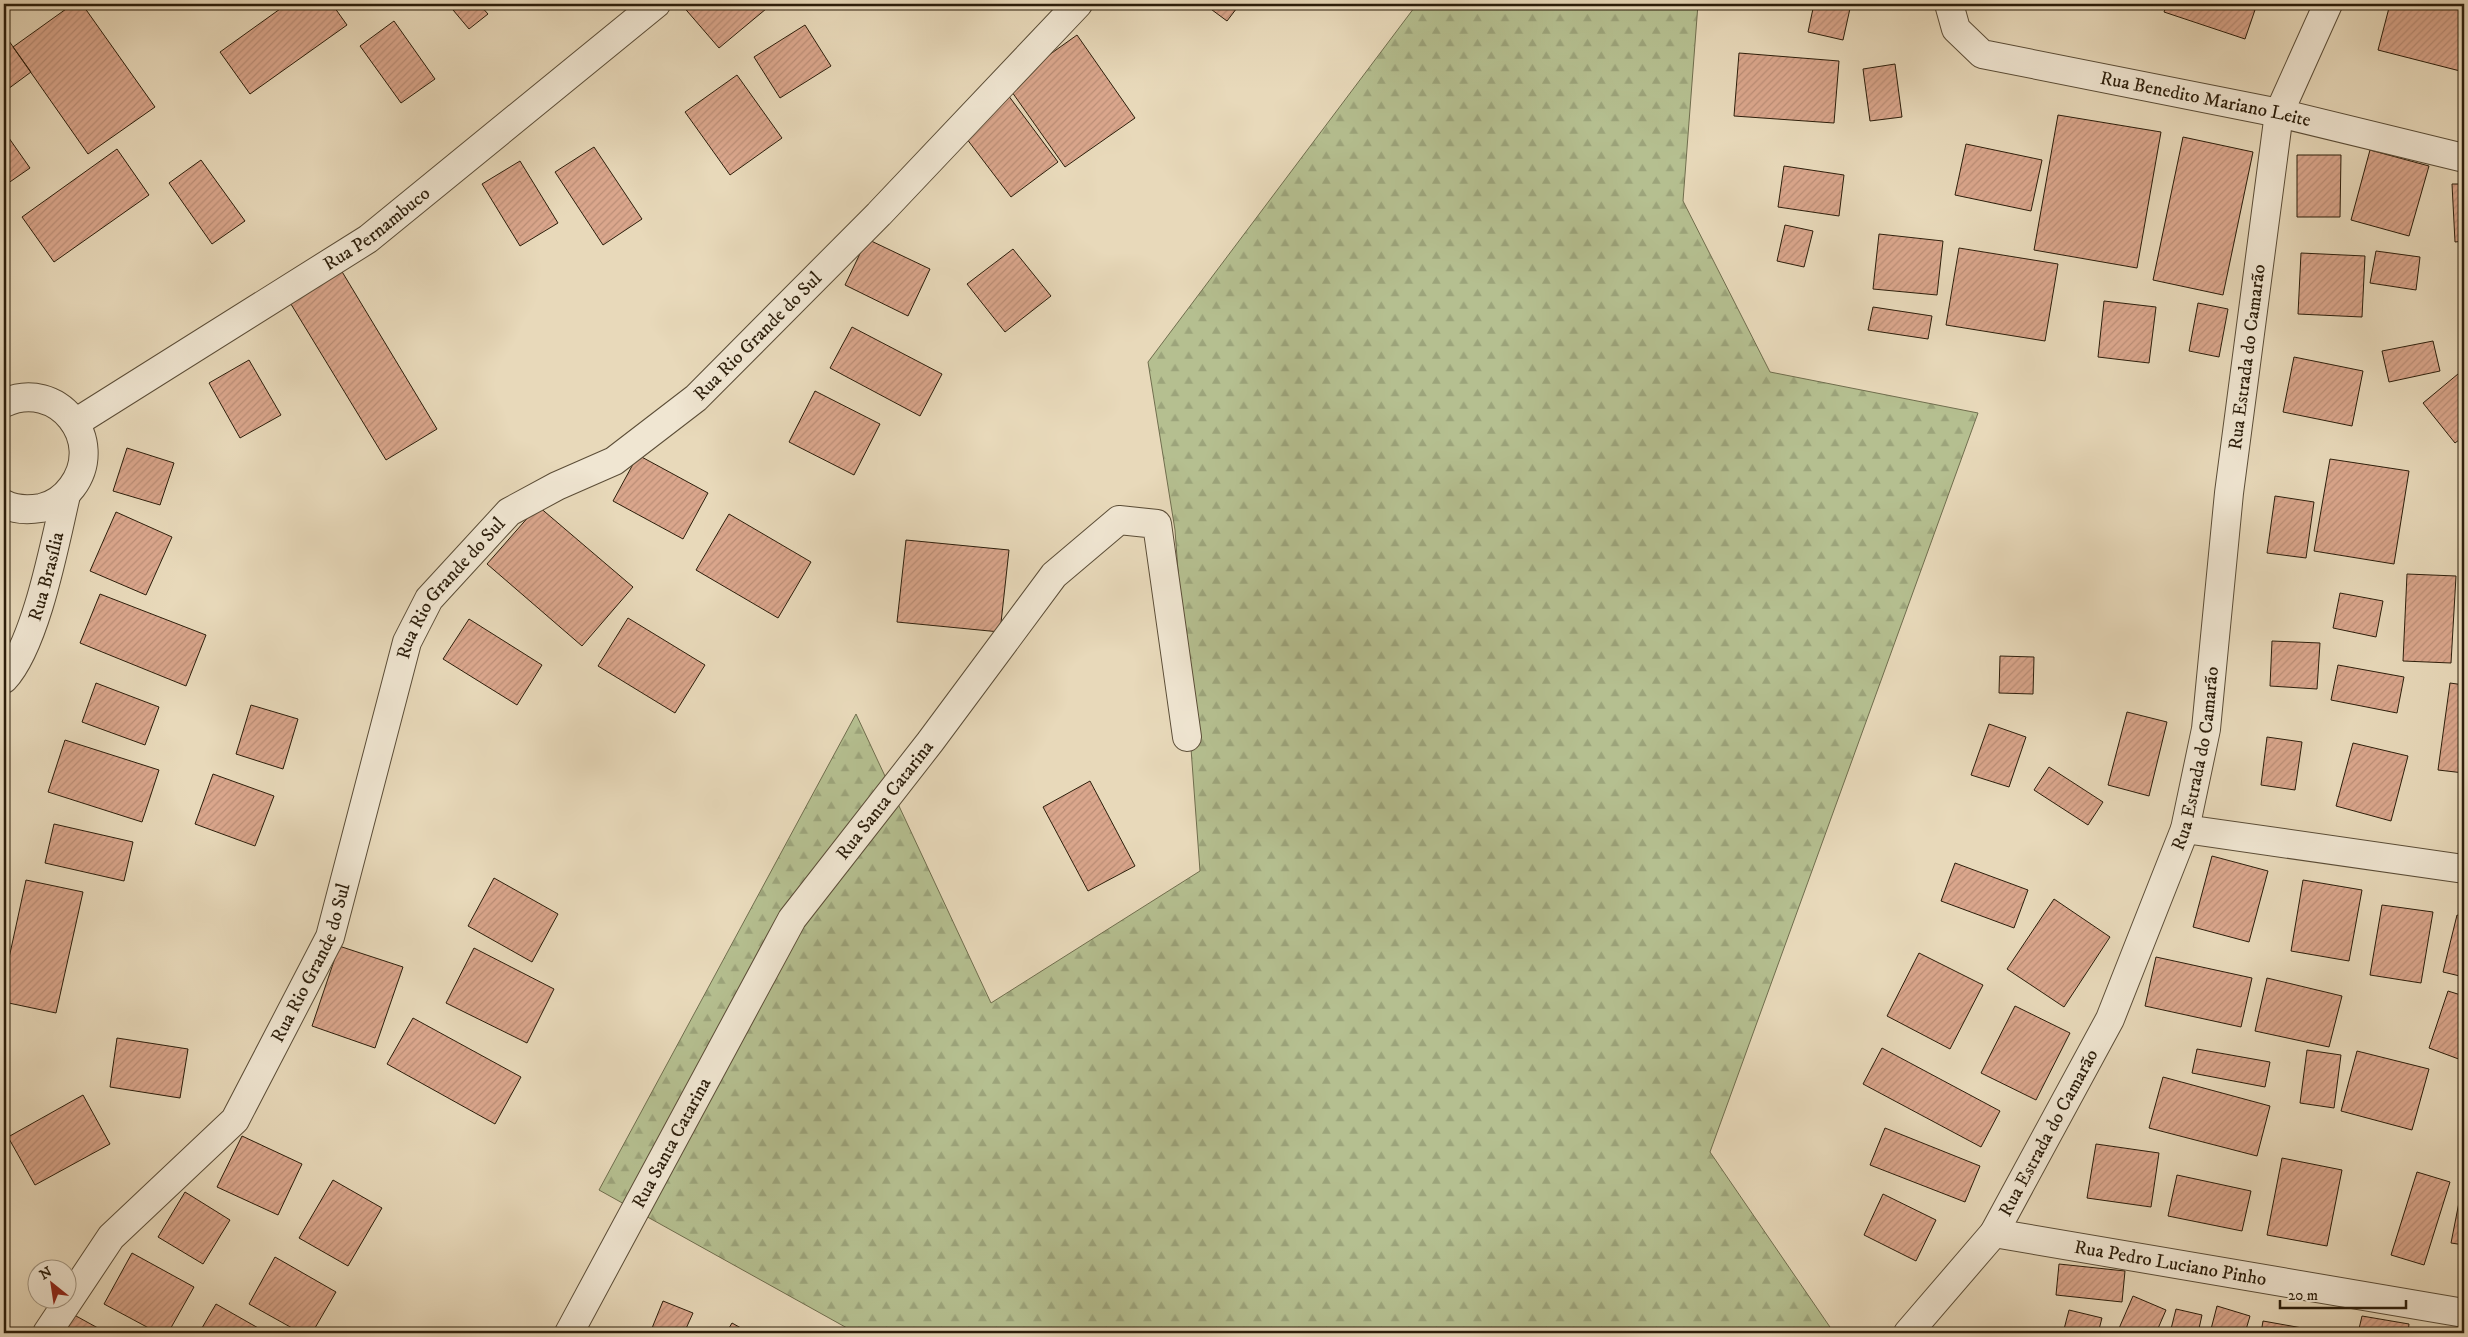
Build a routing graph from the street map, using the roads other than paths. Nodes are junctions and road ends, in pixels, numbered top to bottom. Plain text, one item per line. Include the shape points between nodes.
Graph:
1 (656, 4) edge
2 (1078, 4) edge
3 (2328, 4) edge
4 (1952, 16) edge
5 (2279, 113) junction
6 (2464, 158) edge
7 (4, 401) edge
8 (75, 423) junction
9 (66, 495) junction
10 (4, 504) edge
11 (4, 679) edge
12 (1187, 737) dead end
13 (2184, 829) junction
14 (2464, 870) edge
15 (1994, 1234) junction
16 (2464, 1313) edge
17 (47, 1333) edge
18 (569, 1333) edge
19 (1908, 1333) edge

1 - 8 street, Rua Pernambuco via 368,239
2 - 17 street, Rua Rio Grande do Sul via 878,214 696,398 614,461 509,512 429,599 407,642 330,937 235,1120 111,1237
3 - 5 street, Rua Estrada do Camarão
4 - 5 street, Rua Benedito Mariano Leite via 1982,54
5 - 6 street, Rua Benedito Mariano Leite
5 - 13 street, Rua Estrada do Camarão via 2229,492 2206,729
7 - 8 street via 25,397 45,400 62,408
8 - 9 street via 83,441 84,460 78,479
9 - 10 street via 50,506 31,510
9 - 11 street, Rua Brasília via 34,621 11,672
12 - 18 street, Rua Santa Catarina via 1157,524 1119,520 1054,575 930,742 792,919
13 - 14 street
13 - 15 street, Rua Estrada do Camarão via 2110,1019
15 - 16 street, Rua Pedro Luciano Pinho
15 - 19 street, Rua Estrada do Camarão

